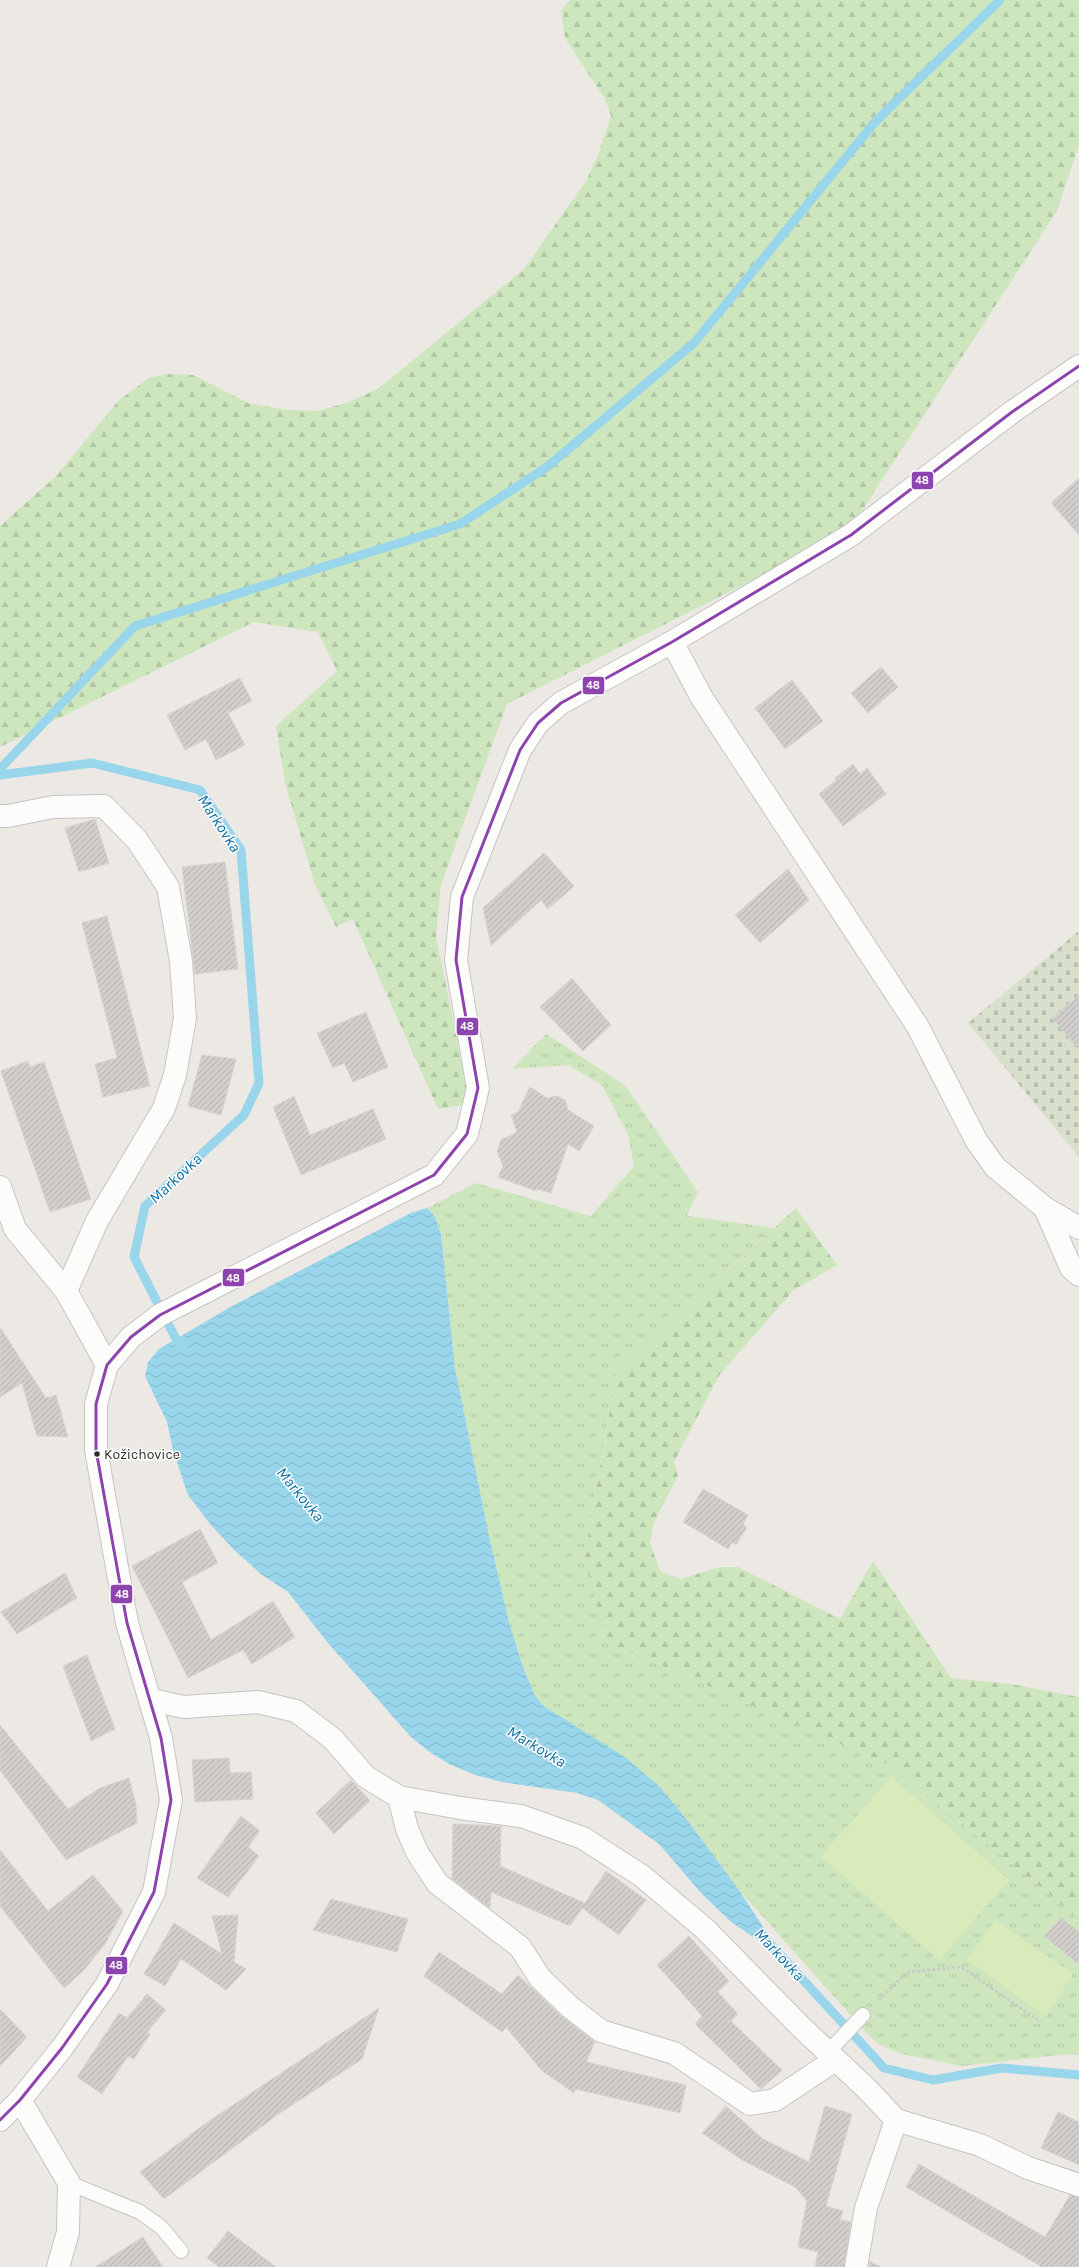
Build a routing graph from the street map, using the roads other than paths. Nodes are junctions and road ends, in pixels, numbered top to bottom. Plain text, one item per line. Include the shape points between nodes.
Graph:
1 (1079, 366) edge
2 (672, 642) junction
3 (0, 816) edge
4 (0, 1187) edge
5 (1045, 1208) junction
6 (1079, 1228) edge
7 (1079, 1275) edge
8 (66, 1291) junction
9 (107, 1365) junction
10 (151, 1700) junction
11 (399, 1797) junction
12 (862, 2016) road end
13 (835, 2050) junction
14 (20, 2100) junction
15 (0, 2120) edge
16 (896, 2120) junction
17 (69, 2183) junction
18 (1079, 2185) edge
19 (181, 2251) dead end
20 (58, 2267) edge
21 (856, 2267) edge

1 - 2 street via 1012,412 851,535
2 - 5 street via 702,698 918,1027 976,1140 995,1167
2 - 9 street via 561,702 538,723 520,750 462,897 456,960 478,1088 467,1134 434,1175 160,1315 131,1337
3 - 8 street via 53,807 104,806 137,840 168,887 181,961 184,1018 175,1075 164,1108 97,1221
4 - 8 street via 15,1229
5 - 6 street
5 - 7 street via 1071,1268
8 - 9 street
9 - 10 street via 96,1404 96,1450 127,1623
10 - 11 street via 184,1707 258,1702 296,1711 332,1739 366,1777
10 - 14 street via 161,1738 171,1800 154,1892 107,1984 62,2048
11 - 13 street via 521,1816 583,1838 642,1876 705,1929
11 - 13 street via 407,1829 417,1852 437,1883 520,1947 540,1978 601,2031 674,2053 750,2104 775,2100
12 - 13 lane
13 - 16 street
14 - 15 street
14 - 17 street
16 - 18 street via 980,2145 1028,2168
16 - 21 street via 866,2208
17 - 19 lane via 140,2212 161,2227
17 - 20 street via 68,2232

